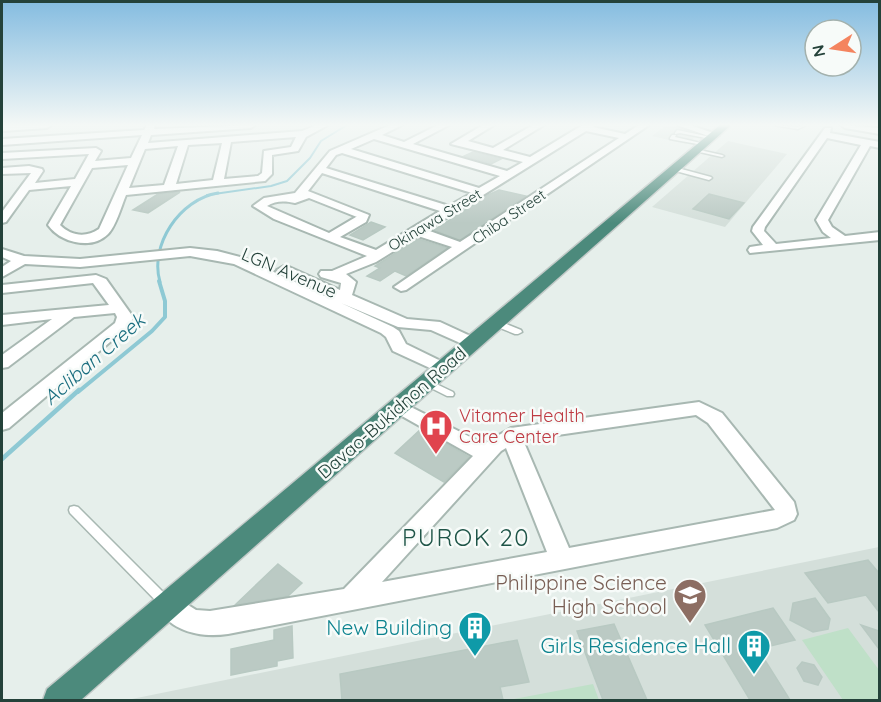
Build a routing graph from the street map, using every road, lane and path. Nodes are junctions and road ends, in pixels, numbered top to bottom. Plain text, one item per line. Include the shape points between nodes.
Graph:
1 (93, 158) edge
2 (136, 158) edge
3 (179, 158) edge
4 (223, 158) edge
5 (267, 158) edge
6 (328, 158) edge
7 (370, 158) edge
8 (450, 158) edge
9 (520, 158) edge
10 (537, 158) edge
11 (597, 158) edge
12 (687, 158) edge
13 (808, 158) edge
14 (858, 158) edge
15 (135, 161) junction
16 (532, 161) junction
17 (88, 165) junction
18 (319, 170) junction
19 (674, 170) junction
20 (2, 171) edge
21 (509, 175) junction
22 (709, 178) dead end
23 (78, 182) junction
24 (218, 183) junction
25 (26, 187) junction
26 (169, 187) junction
27 (481, 192) junction
28 (299, 195) junction
29 (119, 197) junction
30 (451, 211) junction
31 (282, 218) junction
32 (2, 219) edge
33 (417, 231) junction
34 (879, 236) edge
35 (331, 237) junction
36 (842, 240) junction
37 (464, 248) junction
38 (773, 248) junction
39 (755, 250) dead end
40 (2, 253) edge
41 (374, 257) junction
42 (22, 260) junction
43 (2, 273) edge
44 (341, 277) junction
45 (301, 284) junction
46 (401, 287) dead end
47 (2, 289) edge
48 (336, 300) junction
49 (119, 308) junction
50 (69, 315) junction
51 (2, 320) edge
52 (496, 323) junction
53 (418, 325) junction
54 (518, 332) dead end
55 (396, 341) junction
56 (473, 343) junction
57 (2, 363) edge
58 (443, 369) junction
59 (427, 382) junction
60 (450, 394) dead end
61 (399, 406) junction
62 (3, 419) edge
63 (511, 435) junction
64 (486, 454) junction
65 (74, 510) dead end
66 (562, 560) junction
67 (351, 599) junction
68 (169, 605) junction
69 (58, 700) edge

1 - 17 street
2 - 15 street
3 - 26 street
4 - 24 street
5 - 24 street via 265,178
6 - 18 street
7 - 27 street
8 - 21 street
9 - 16 street
10 - 16 street, Okinawa Street
11 - 37 street, Chiba Street
12 - 19 highway, Davao-Bukidnon Road
13 - 38 street via 759,227 761,236
14 - 36 street via 822,220
15 - 17 street
15 - 29 street
16 - 21 street, Okinawa Street
17 - 23 street
18 - 28 street
18 - 30 street
19 - 22 lane
19 - 52 highway, Davao-Bukidnon Road
20 - 25 street via 36,170
21 - 27 street, Okinawa Street
23 - 25 street
23 - 29 street via 54,225 67,236 92,238 104,231
24 - 26 street
25 - 32 street
26 - 29 street via 151,189 139,198
27 - 30 street, Okinawa Street
28 - 31 street
28 - 31 street via 260,204 261,210
28 - 35 street via 314,195 363,214 362,219
30 - 33 street, Okinawa Street
31 - 35 street
33 - 37 street
33 - 41 street, Okinawa Street
34 - 36 street
35 - 41 street
36 - 38 street
37 - 46 street, Chiba Street
38 - 39 street
40 - 42 street, LGN Avenue
41 - 44 street, Okinawa Street via 360,271
42 - 43 street
42 - 45 street, LGN Avenue via 60,261 200,248 250,261
44 - 45 street via 325,274
44 - 48 street via 349,289
45 - 48 street, LGN Avenue
47 - 49 street via 96,279
48 - 53 street, LGN Avenue via 404,324
48 - 55 street, LGN Avenue via 393,334
49 - 50 street
49 - 62 street via 125,317 122,325
50 - 51 street
50 - 57 street
52 - 54 lane
52 - 56 highway, Davao-Bukidnon Road
53 - 55 street
53 - 56 street, LGN Avenue via 434,325
55 - 58 street, LGN Avenue via 403,350
56 - 58 highway, Davao-Bukidnon Road
58 - 59 highway, Davao-Bukidnon Road
59 - 60 lane
59 - 61 highway, Davao-Bukidnon Road
61 - 64 street
61 - 68 highway, Davao-Bukidnon Road
63 - 64 street
63 - 66 street
63 - 66 street via 699,408 715,418 786,508 786,514 777,519
64 - 67 street
65 - 68 lane
66 - 67 street
67 - 68 street via 208,625 194,623
68 - 69 highway, Davao-Bukidnon Road

